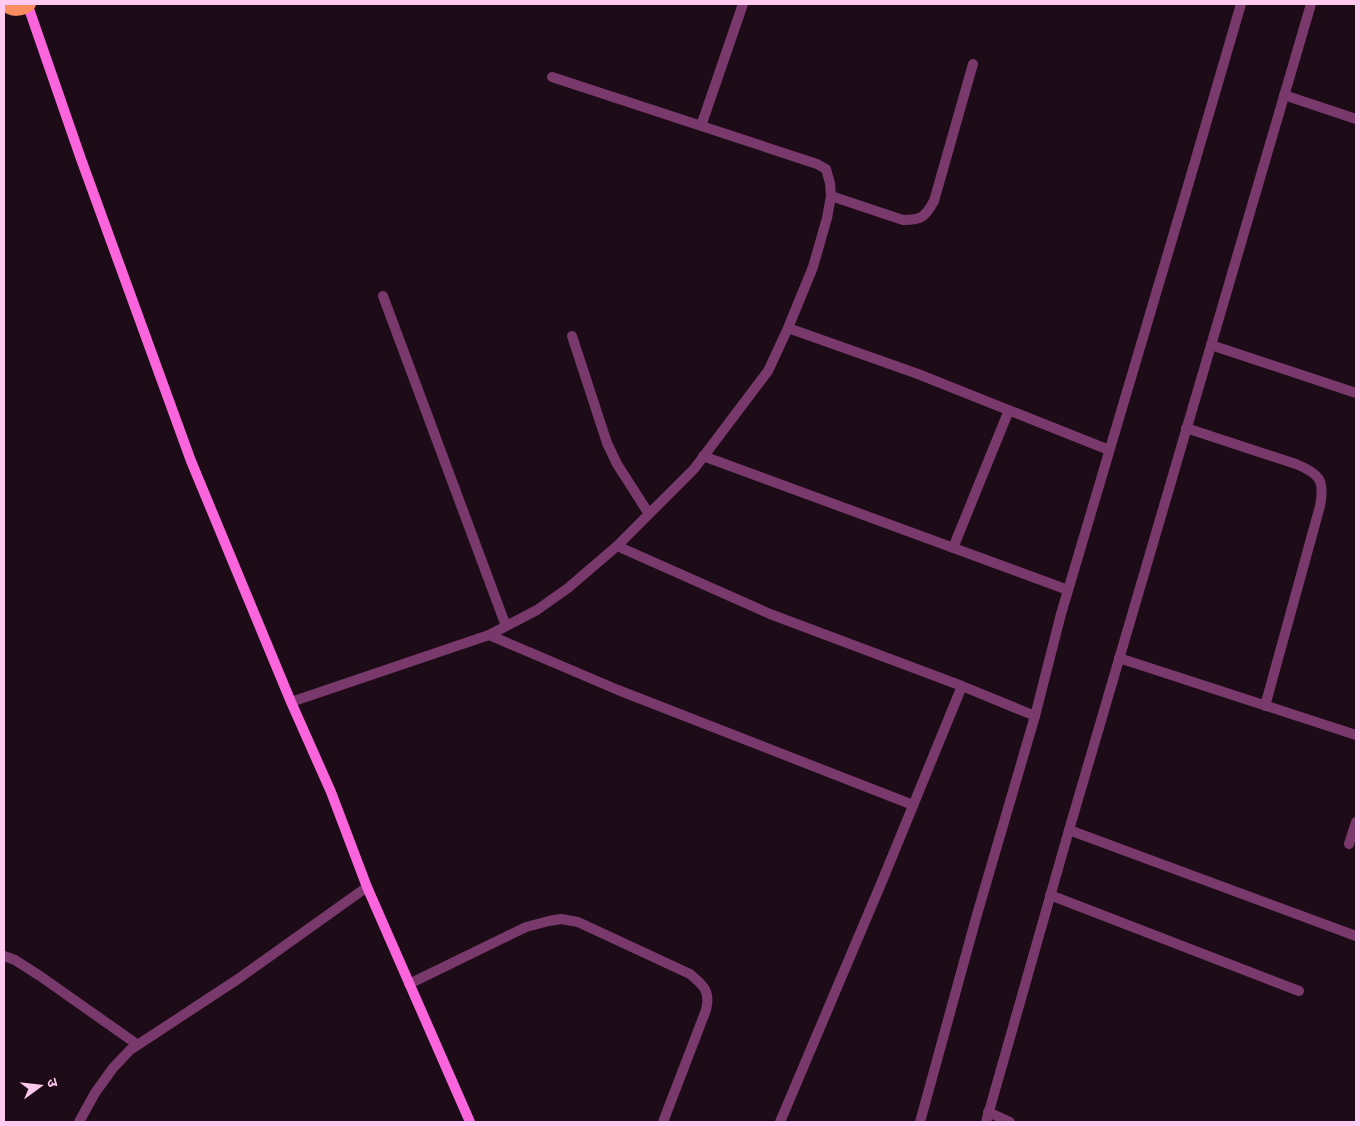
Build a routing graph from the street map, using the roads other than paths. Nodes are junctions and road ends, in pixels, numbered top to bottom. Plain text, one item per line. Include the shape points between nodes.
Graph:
1 (744, 4) edge
2 (1241, 4) edge
3 (1311, 4) edge
4 (28, 5) edge
5 (6, 9) edge
6 (973, 64) dead end
7 (552, 77) dead end
8 (1284, 95) junction
9 (1356, 118) edge
10 (701, 126) junction
11 (831, 196) junction
12 (383, 296) dead end
13 (788, 328) junction
14 (572, 336) dead end
15 (1211, 345) junction
16 (1356, 393) edge
17 (1009, 410) junction
18 (1186, 428) junction
19 (1109, 450) junction
20 (703, 456) junction
21 (649, 514) junction
22 (617, 546) junction
23 (953, 548) junction
24 (1068, 590) junction
25 (506, 626) junction
26 (489, 635) junction
27 (1119, 658) junction
28 (962, 686) junction
29 (291, 702) junction
30 (1265, 706) junction
31 (1035, 716) junction
32 (1356, 734) edge
33 (913, 805) junction
34 (1356, 822) edge
35 (1069, 830) junction
36 (1349, 844) dead end
37 (368, 887) junction
38 (1050, 895) junction
39 (1356, 936) edge
40 (4, 956) edge
41 (409, 984) junction
42 (1299, 991) dead end
43 (138, 1045) junction
44 (987, 1117) edge
45 (79, 1122) edge
46 (470, 1122) edge
47 (663, 1122) edge
48 (780, 1122) edge
49 (920, 1122) edge
50 (1010, 1122) edge

1 - 10 street
2 - 19 street
3 - 8 street
4 - 5 highway via 18,10
4 - 29 main road via 191,462
6 - 11 street via 934,201 926,215 916,220 904,220
7 - 10 street
8 - 9 street
8 - 15 street
10 - 11 street via 817,164 826,169
11 - 13 street via 813,268
12 - 25 street
13 - 17 street
13 - 20 street via 768,371
14 - 21 street via 607,443
15 - 16 street
15 - 18 street
17 - 19 street
17 - 23 street
18 - 27 street
18 - 30 street via 1296,464 1311,470 1320,480 1323,491 1320,506
19 - 24 street
20 - 21 street
20 - 23 street
21 - 22 street
22 - 25 street via 568,588 537,610
22 - 28 street via 770,614
23 - 24 street
24 - 31 street
25 - 26 street
26 - 29 street
26 - 33 street via 618,690
27 - 30 street
27 - 35 street
28 - 31 street
28 - 33 street
29 - 37 main road
30 - 32 street
31 - 49 street
33 - 48 street
34 - 36 street
35 - 38 street
35 - 39 street
37 - 41 main road
37 - 43 street
38 - 42 street
38 - 44 street
40 - 43 street via 16,960
41 - 46 main road
41 - 47 street via 526,927 561,919 578,922 690,974 702,984 709,999
43 - 45 street via 113,1068
44 - 50 street

